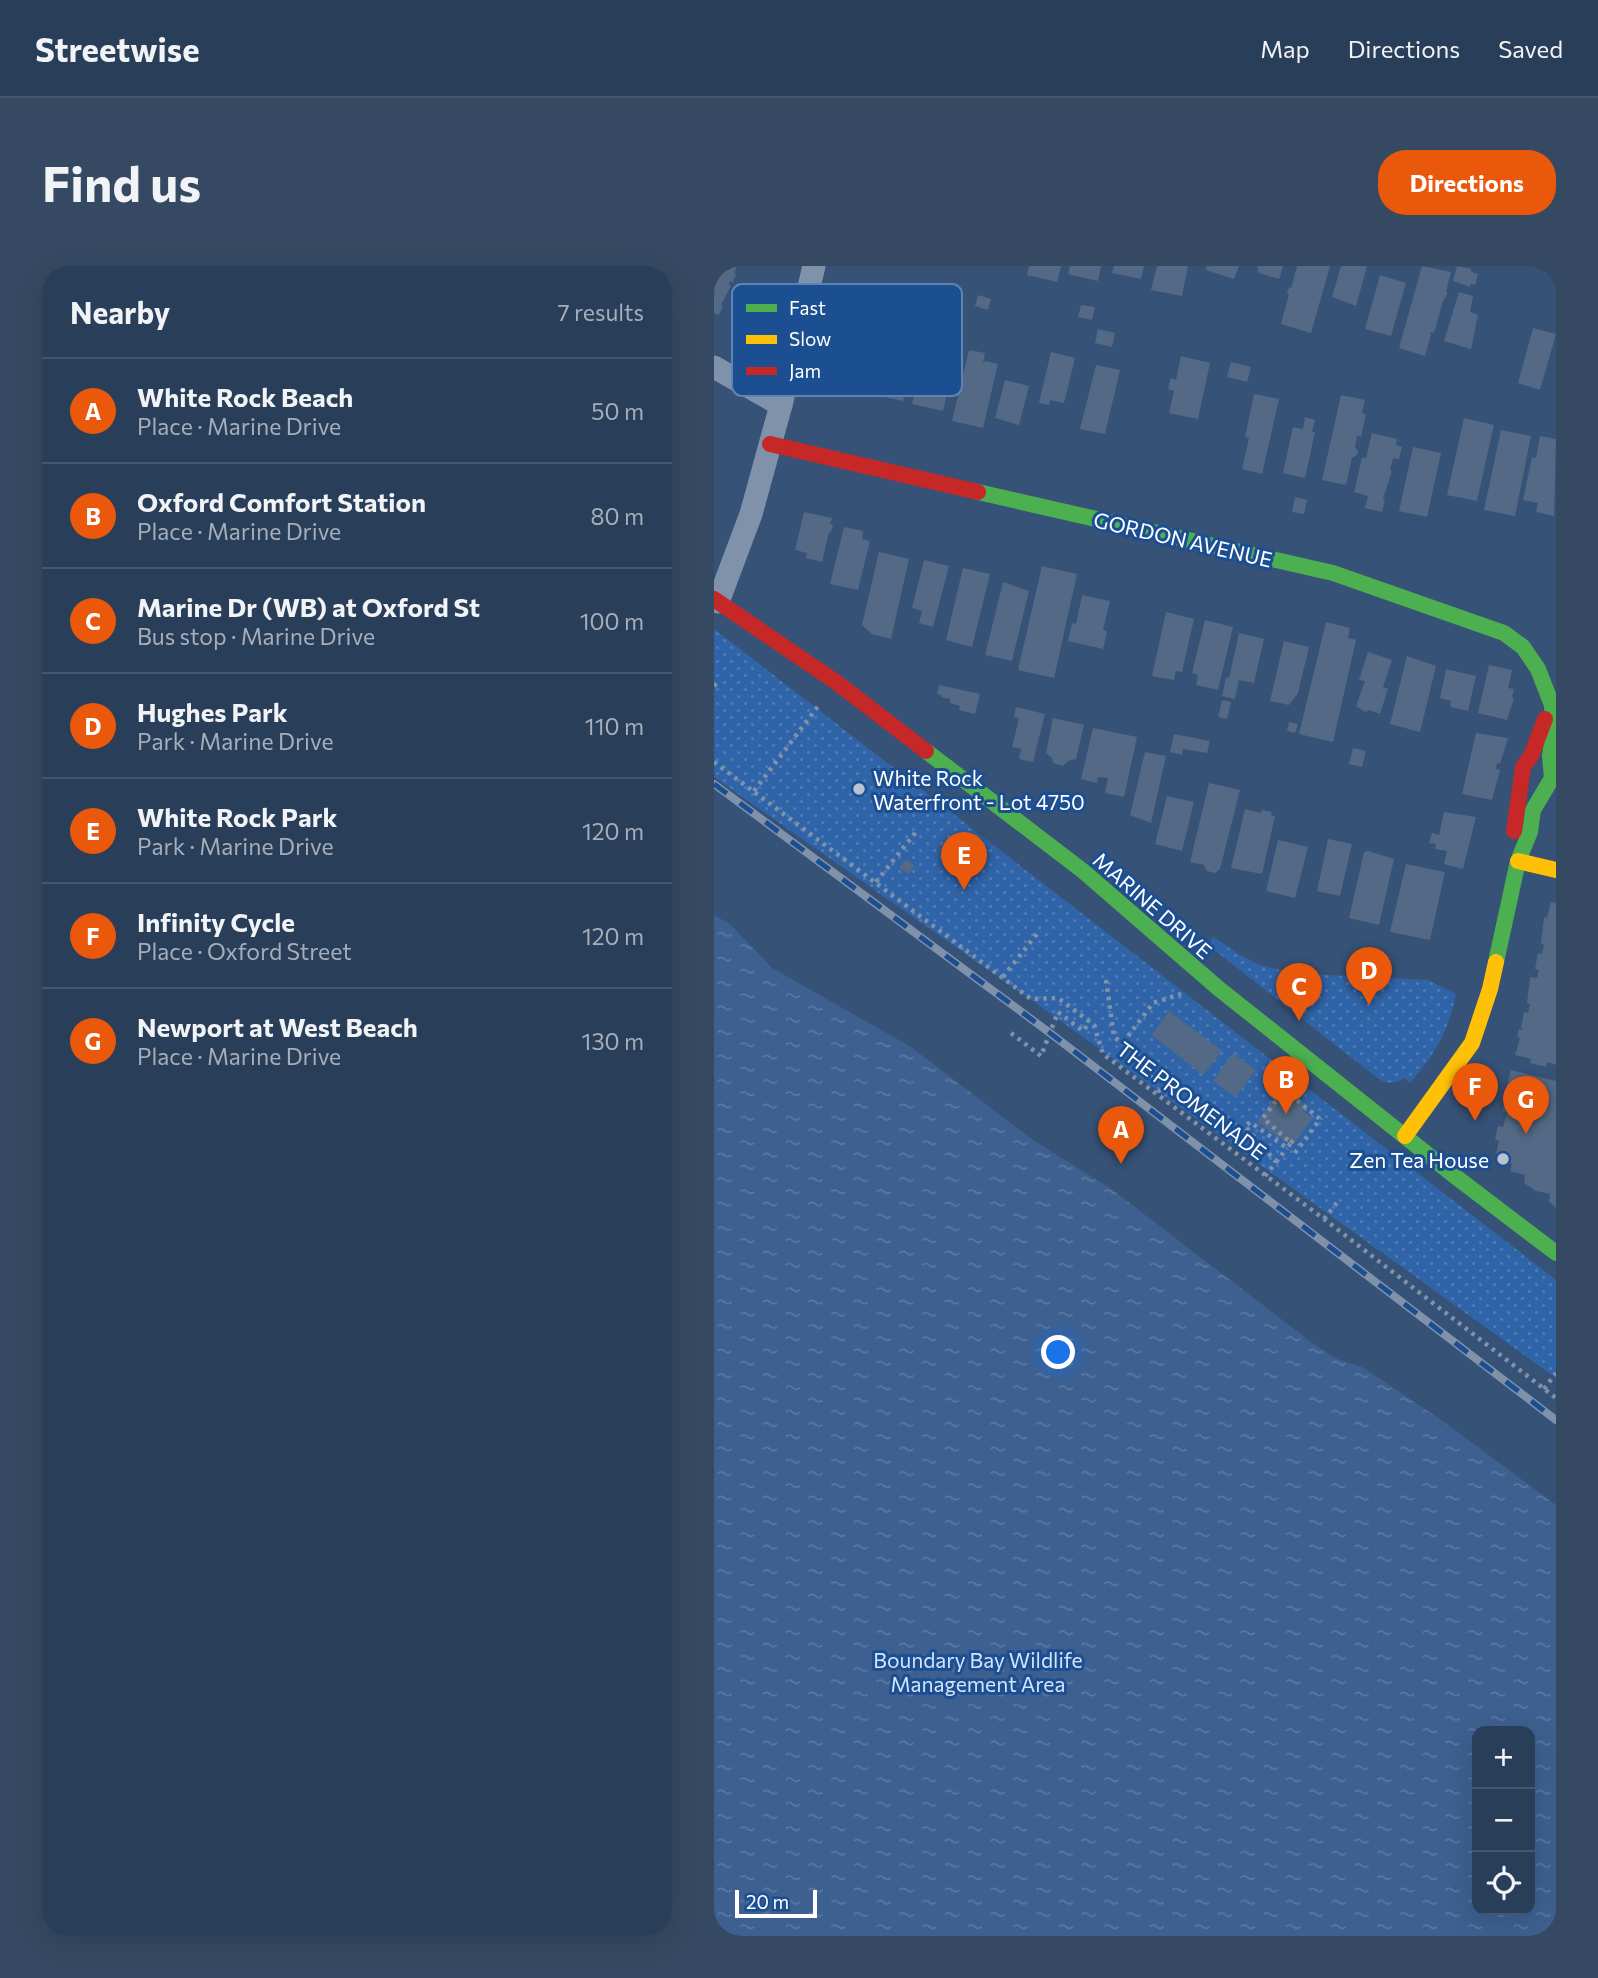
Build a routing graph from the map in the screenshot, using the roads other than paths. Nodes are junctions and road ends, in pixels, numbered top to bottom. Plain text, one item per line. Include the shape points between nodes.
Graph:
1 (814, 266) edge
2 (810, 284) edge
3 (714, 367) edge
4 (732, 377) edge
5 (765, 396) edge
6 (783, 396) edge
7 (781, 405) junction
8 (770, 444) junction
9 (716, 600) edge
10 (1556, 687) edge
11 (1552, 705) junction
12 (1518, 861) junction
13 (1556, 870) edge
14 (1405, 1136) junction
15 (1556, 1253) edge

1 - 2 street
3 - 4 street
5 - 7 street
6 - 7 street
7 - 8 street
8 - 9 street via 751,514
8 - 11 street, GORDON AVENUE via 1333,573 1504,633 1523,647 1538,669
9 - 14 street, MARINE DRIVE via 836,682 1083,871 1179,956
10 - 11 street
11 - 12 street via 1521,776 1514,829
11 - 12 street via 1552,778 1534,810
12 - 13 street
12 - 14 street via 1491,985 1472,1043
14 - 15 street, MARINE DRIVE

